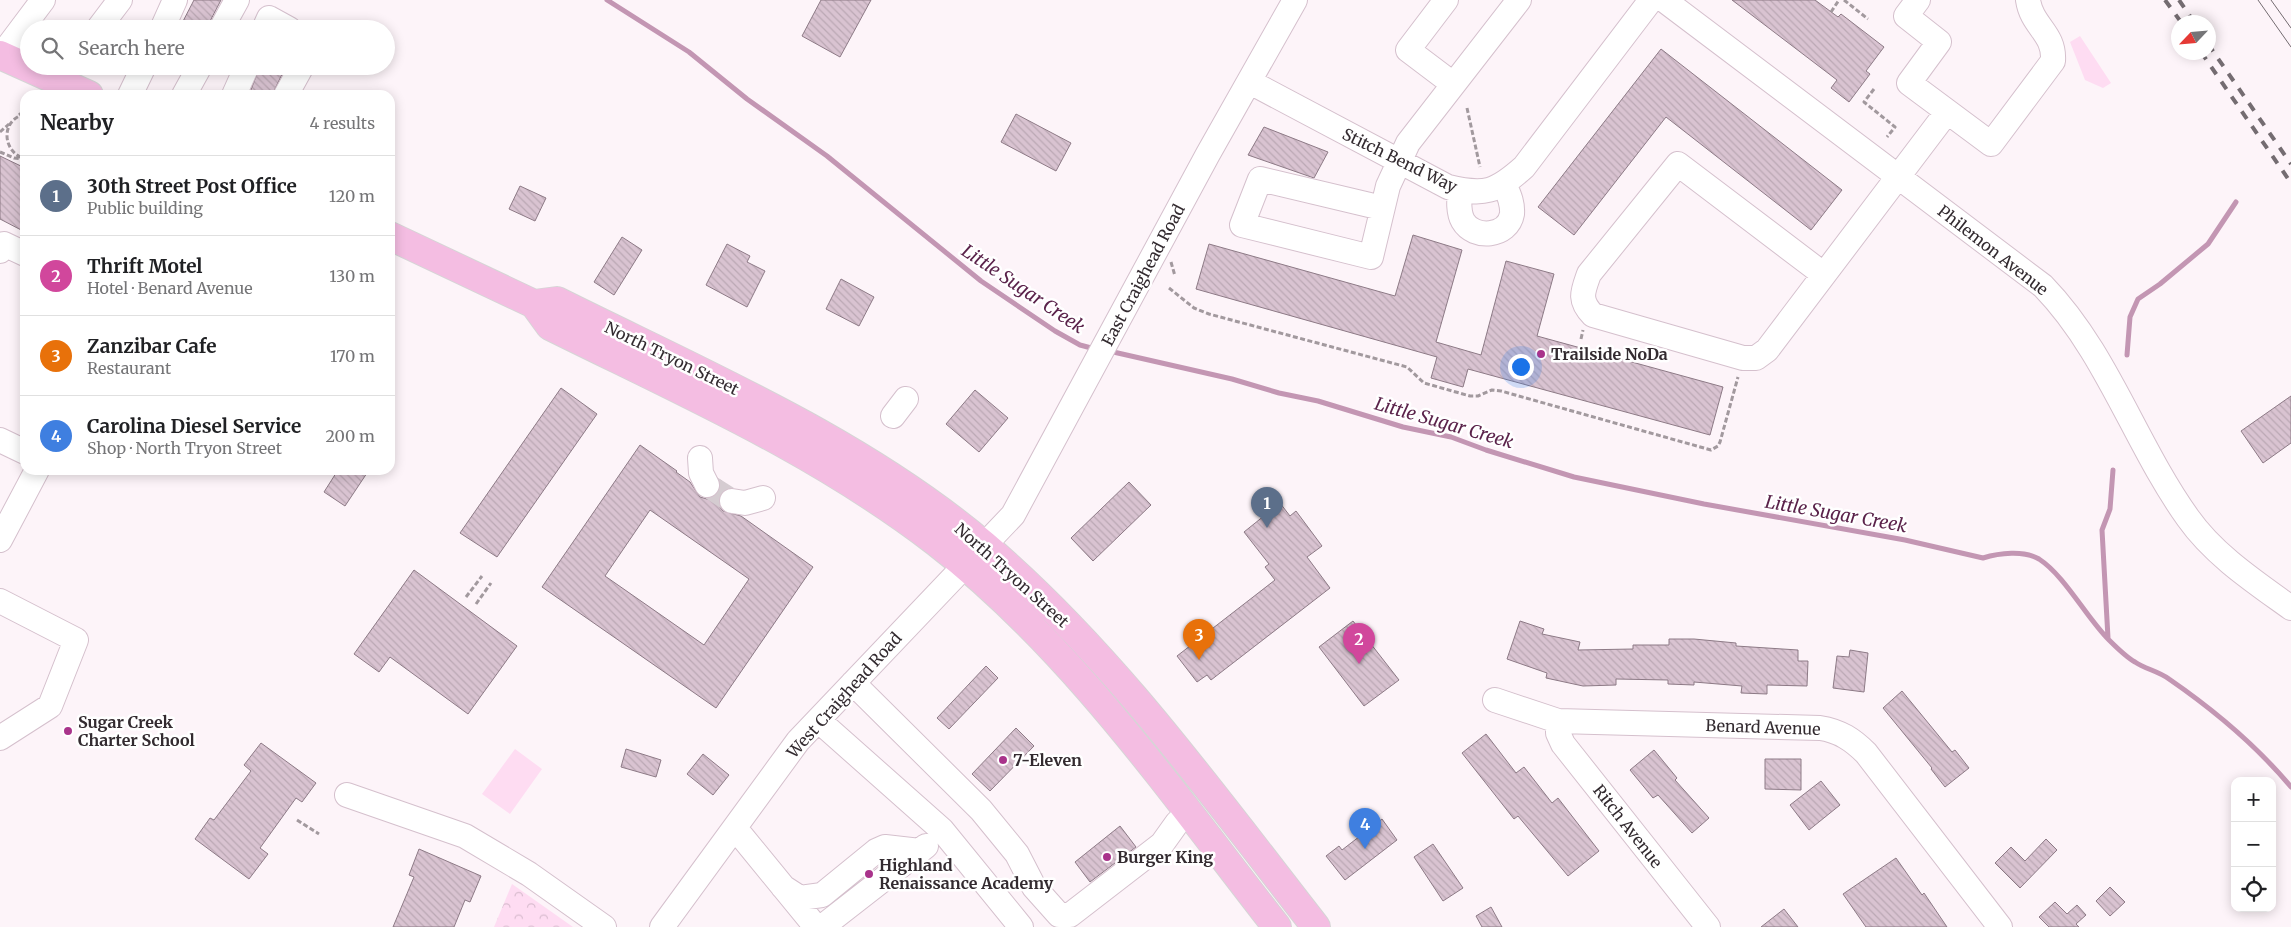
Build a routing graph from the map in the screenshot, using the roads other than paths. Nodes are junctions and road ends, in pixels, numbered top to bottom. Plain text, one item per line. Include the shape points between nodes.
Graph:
1 (43, 0) edge
2 (120, 0) edge
3 (175, 0) edge
4 (237, 0) edge
5 (1295, 0) edge
6 (1446, 0) edge
7 (1519, 0) edge
8 (1651, 0) edge
9 (1664, 0) edge
10 (1918, 0) edge
11 (2028, 0) edge
12 (28, 20) edge
13 (105, 20) edge
14 (166, 20) edge
15 (226, 20) edge
16 (20, 30) edge
17 (0, 56) edge
18 (20, 62) edge
19 (66, 75) edge
20 (140, 75) edge
21 (195, 75) edge
22 (243, 75) edge
23 (297, 75) edge
24 (1250, 82) junction
25 (1453, 84) junction
26 (84, 90) edge
27 (132, 90) edge
28 (187, 90) edge
29 (236, 90) edge
30 (289, 90) edge
31 (1947, 112) junction
32 (1398, 162) junction
33 (1898, 176) junction
34 (1504, 183) junction
35 (1460, 190) junction
36 (1382, 208) junction
37 (395, 238) edge
38 (0, 251) edge
39 (20, 252) edge
40 (1823, 274) junction
41 (534, 304) junction
42 (0, 440) edge
43 (20, 450) edge
44 (700, 458) dead end
45 (34, 475) edge
46 (707, 484) tunnel mouth
47 (763, 498) dead end
48 (732, 501) tunnel mouth
49 (0, 540) edge
50 (983, 544) junction
51 (964, 566) junction
52 (0, 601) edge
53 (2288, 602) edge
54 (853, 683) junction
55 (1495, 700) dead end
56 (818, 720) junction
57 (1558, 721) junction
58 (0, 738) edge
59 (347, 796) dead end
60 (1188, 813) junction
61 (735, 828) junction
62 (944, 833) junction
63 (920, 851) junction
64 (784, 887) junction
65 (604, 927) edge
66 (662, 927) edge
67 (816, 927) edge
68 (822, 927) edge
69 (1021, 927) edge
70 (1277, 927) edge
71 (1316, 927) edge
72 (1708, 927) edge
73 (2000, 927) edge

1 - 12 street
2 - 13 street
3 - 14 street
4 - 15 street
5 - 24 street, East Craighead Road
6 - 25 street via 1408,50
7 - 25 street
8 - 34 street, Stitch Bend Way via 1524,167
9 - 33 street, Philemon Avenue
10 - 31 street via 1906,16 1939,42 1909,83
11 - 31 street via 2030,13 2054,49 2052,61 1991,144
16 - 17 street
17 - 18 main road
19 - 26 main road
20 - 27 street
21 - 28 street
22 - 29 street
23 - 30 street
24 - 32 street, Stitch Bend Way
24 - 50 street, East Craighead Road via 1013,515
25 - 32 street via 1408,143
31 - 33 street
32 - 35 street, Stitch Bend Way
32 - 36 street
33 - 40 street
33 - 53 street, Philemon Avenue via 2029,273 2060,304 2084,337 2170,492 2189,520 2233,565
34 - 35 street, Stitch Bend Way via 1490,190
34 - 35 street via 1511,200 1512,214 1507,225 1496,232 1482,234 1470,230 1462,220
36 - 36 street via 1371,257 1242,225 1260,179
37 - 41 main road, North Tryon Street
38 - 39 street via 4,244
40 - 40 street via 1767,350 1756,358 1743,358 1593,314 1586,307 1582,293 1589,274 1678,164
41 - 50 main road, North Tryon Street via 557,301 788,417 894,479
41 - 51 main road, North Tryon Street via 550,326 803,452 884,504
42 - 43 street
44 - 46 street via 701,473
45 - 49 street
47 - 48 street via 745,504
50 - 51 street, West Craighead Road
50 - 71 main road, North Tryon Street via 1049,605 1112,672 1189,764
51 - 54 street, West Craighead Road
51 - 60 main road, North Tryon Street via 1076,675
52 - 58 street via 76,640 50,706
54 - 56 street, West Craighead Road
54 - 60 street via 981,810 1024,864 1034,887 1055,912 1065,917 1162,844
55 - 57 street, Benard Avenue
56 - 61 street, West Craighead Road via 798,741
56 - 62 street
57 - 72 street, Ritch Avenue via 1558,733 1563,744
57 - 73 street, Benard Avenue via 1820,728 1838,732 1866,753
59 - 65 street via 466,836 529,874
60 - 70 main road, North Tryon Street
61 - 64 street
61 - 66 street, West Craighead Road
62 - 63 street
62 - 69 street
63 - 64 street via 885,847 876,851 822,895 800,898
63 - 68 street
64 - 67 street

